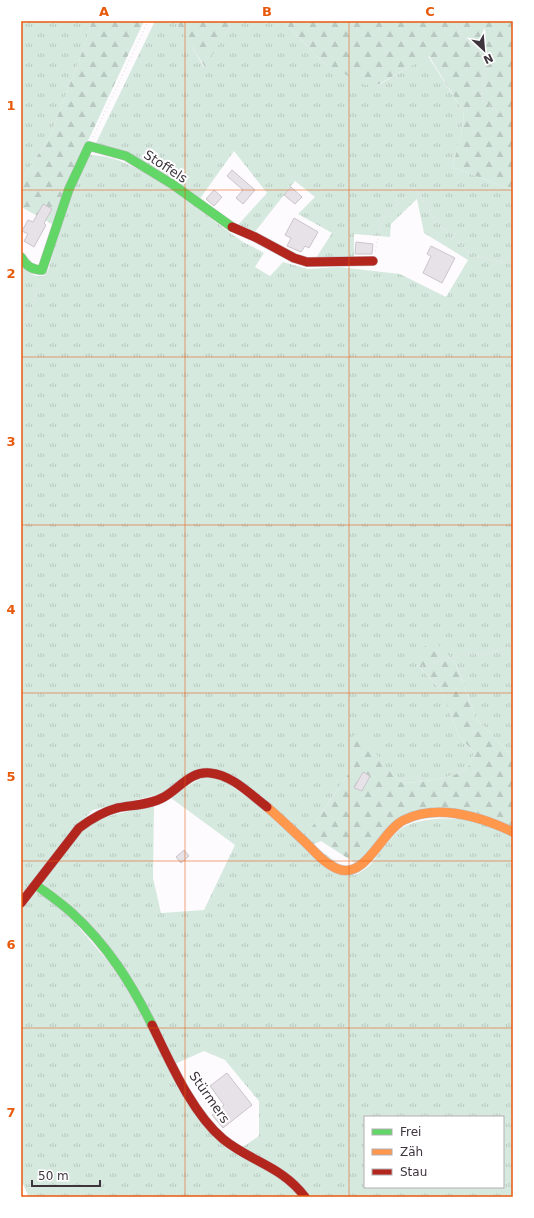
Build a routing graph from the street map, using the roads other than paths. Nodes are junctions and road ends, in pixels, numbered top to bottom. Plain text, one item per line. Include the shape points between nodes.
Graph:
1 (21, 257) edge
2 (373, 261) road end
3 (513, 832) edge
4 (37, 884) junction
5 (21, 903) edge
6 (305, 1197) edge

1 - 2 street, Stoffels via 25,265 34,270 42,270 69,189 89,146 126,156 172,184 233,228 294,258 306,262
3 - 4 street via 478,817 452,813 417,815 393,826 361,867 346,872 340,871 332,868 238,784 221,776 204,773 186,780 158,800 108,810 96,815 79,828
4 - 5 street
4 - 6 street, Stürmers via 76,916 128,981 192,1100 208,1122 223,1139 281,1174 301,1190

